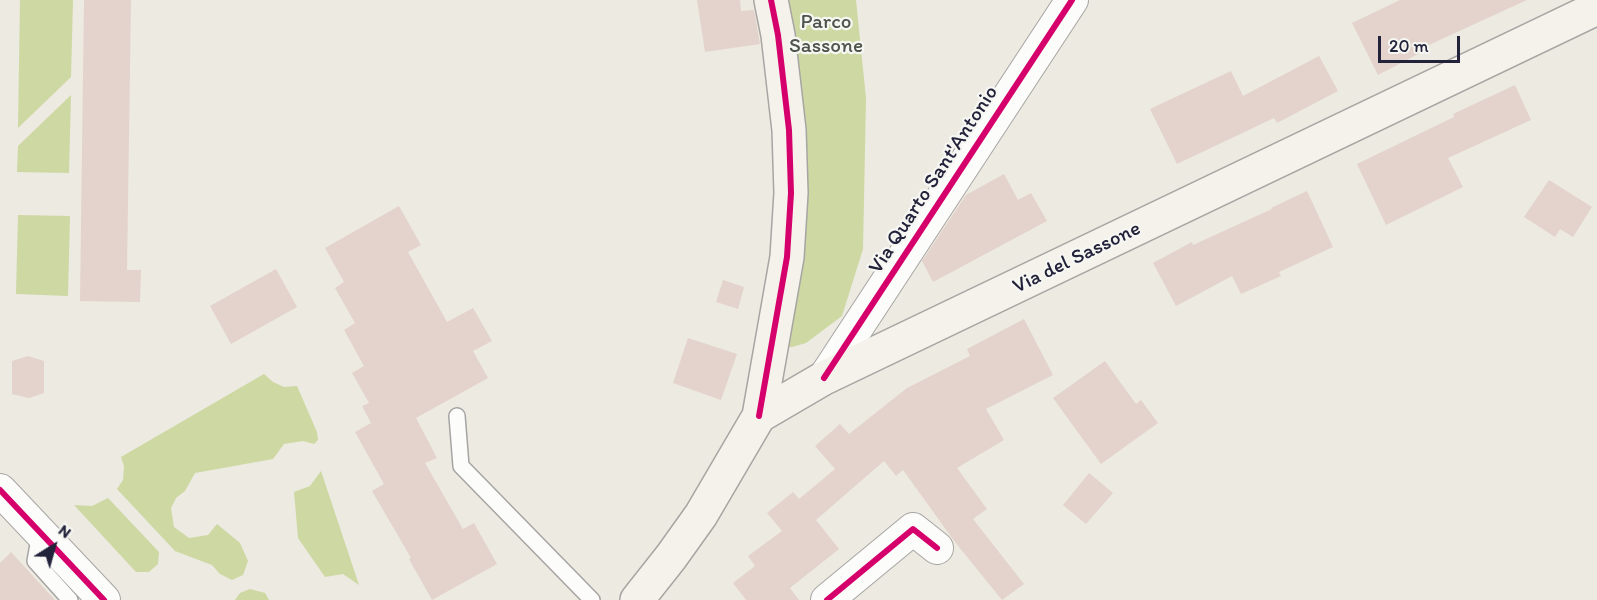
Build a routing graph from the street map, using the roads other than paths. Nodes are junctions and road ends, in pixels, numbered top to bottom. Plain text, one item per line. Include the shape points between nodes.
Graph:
1 (771, 0) edge
2 (1072, 0) edge
3 (1597, 8) edge
4 (824, 378) junction
5 (457, 416) dead end
6 (759, 416) junction
7 (0, 490) edge
8 (40, 532) junction
9 (937, 548) dead end
10 (69, 600) edge
11 (104, 600) edge
12 (592, 600) edge
13 (637, 600) edge
14 (827, 600) edge

1 - 6 main road via 789,130 791,193 787,257
2 - 4 street, Via Quarto Sant'Antonio
3 - 4 main road, Via del Sassone
4 - 6 main road, Via del Sassone
5 - 12 lane via 461,466
6 - 13 main road, Via del Sassone via 701,515
7 - 8 street
8 - 10 lane via 35,561
8 - 11 street
9 - 14 street via 913,529

